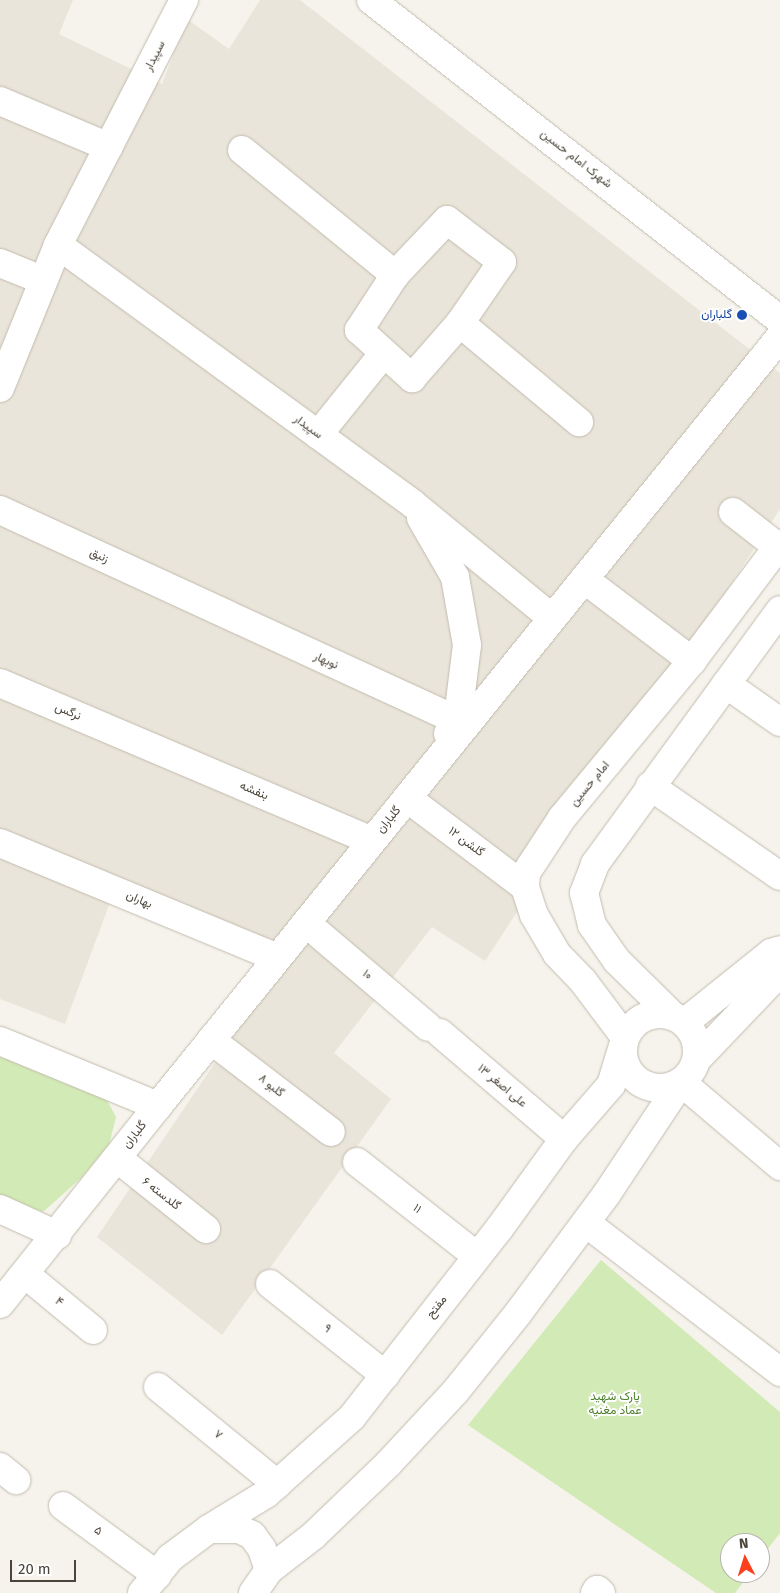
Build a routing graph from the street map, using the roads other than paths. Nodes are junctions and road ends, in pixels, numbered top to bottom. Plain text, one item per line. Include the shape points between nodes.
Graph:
1 (184, 0) edge
2 (371, 0) edge
3 (0, 101) edge
4 (109, 147) junction
5 (242, 150) dead end
6 (58, 245) junction
7 (0, 263) edge
8 (394, 275) junction
9 (42, 280) junction
10 (780, 320) edge
11 (460, 323) junction
12 (780, 337) edge
13 (384, 353) junction
14 (0, 388) edge
15 (579, 422) dead end
16 (318, 435) junction
17 (413, 504) junction
18 (0, 510) edge
19 (733, 512) dead end
20 (779, 546) edge
21 (584, 579) junction
22 (197, 603) joint
23 (780, 610) edge
24 (552, 618) junction
25 (692, 661) junction
26 (0, 683) edge
27 (726, 684) junction
28 (454, 719) junction
29 (780, 722) edge
30 (136, 740) joint
31 (437, 761) junction
32 (650, 786) junction
33 (407, 798) junction
34 (372, 841) junction
35 (0, 843) edge
36 (780, 876) edge
37 (525, 887) junction
38 (306, 923) junction
39 (780, 950) edge
40 (277, 958) junction
41 (780, 972) edge
42 (679, 1019) junction
43 (434, 1030) joint
44 (211, 1040) junction
45 (0, 1041) edge
46 (624, 1043) junction
47 (697, 1059) junction
48 (681, 1082) junction
49 (158, 1106) junction
50 (331, 1132) dead end
51 (564, 1138) junction
52 (117, 1158) junction
53 (357, 1162) dead end
54 (780, 1166) edge
55 (0, 1209) edge
56 (586, 1223) junction
57 (206, 1229) dead end
58 (57, 1234) junction
59 (477, 1256) junction
60 (25, 1274) junction
61 (270, 1284) dead end
62 (0, 1304) edge
63 (93, 1330) dead end
64 (780, 1372) edge
65 (385, 1375) junction
66 (158, 1387) dead end
67 (277, 1484) junction
68 (63, 1506) dead end
69 (209, 1529) junction
70 (269, 1570) junction
71 (150, 1584) edge
72 (253, 1593) edge

1 - 4 street, سپیدار
2 - 10 street, شهرک امام حسین
3 - 4 street
4 - 6 street, سپیدار
5 - 8 street
6 - 9 street, سپیدار
6 - 16 street, سپیدار
7 - 9 street
8 - 11 street via 447,220 502,262
8 - 13 street via 358,330
9 - 14 street, سپیدار
11 - 13 street via 412,378
11 - 15 street
12 - 21 street, گلباران
13 - 16 street
16 - 17 street, سپیدار
17 - 24 street, سپیدار
17 - 28 street via 455,577 468,645
18 - 22 street, زنبق
19 - 20 street
20 - 25 street, امام حسین
21 - 24 street, گلباران
21 - 25 street
22 - 28 street, نوبهار
23 - 27 street
24 - 31 street, گلباران
25 - 37 street, امام حسین via 562,818 526,873
26 - 30 street, نرگس
27 - 29 street
27 - 32 street
28 - 31 street
30 - 34 street, بنفشه
31 - 33 street, گلباران
32 - 36 street
32 - 42 street via 595,864 584,893 592,925 617,961
33 - 34 street, گلباران
33 - 37 street, گلشن ۱۲
34 - 38 street, گلباران
35 - 40 street, بهاران
37 - 46 street via 534,915 557,954 582,981
38 - 40 street, گلباران
38 - 43 street, ۱۰
39 - 42 street via 771,953
40 - 44 street, گلباران
41 - 47 street
42 - 46 street via 662,1014 640,1020 631,1027
42 - 47 street via 696,1039
43 - 51 street, علی اصغر ۱۳
44 - 49 street, گلباران
44 - 50 street, گلبو ۸
45 - 49 street
46 - 48 street via 627,1068 641,1084 661,1089
46 - 51 street, مفتح via 611,1085
47 - 48 street
48 - 54 street
48 - 56 street
49 - 52 street, گلباران
51 - 59 street, مفتح
52 - 57 street, گلدسته ۶
52 - 58 street, گلباران
53 - 59 street, ۱۱
55 - 58 street
56 - 64 street
56 - 70 street via 448,1399 388,1464 313,1536
58 - 60 street, گلباران
59 - 65 street, مفتح
60 - 62 street, گلباران
60 - 63 street, ۴
61 - 65 street, ۹
65 - 67 street, مفتح via 352,1417
66 - 67 street, ۷
67 - 69 street, مفتح
68 - 71 street, ۵
69 - 70 street via 238,1529 252,1535 262,1549
69 - 71 street, مفتح via 170,1558
70 - 72 street

